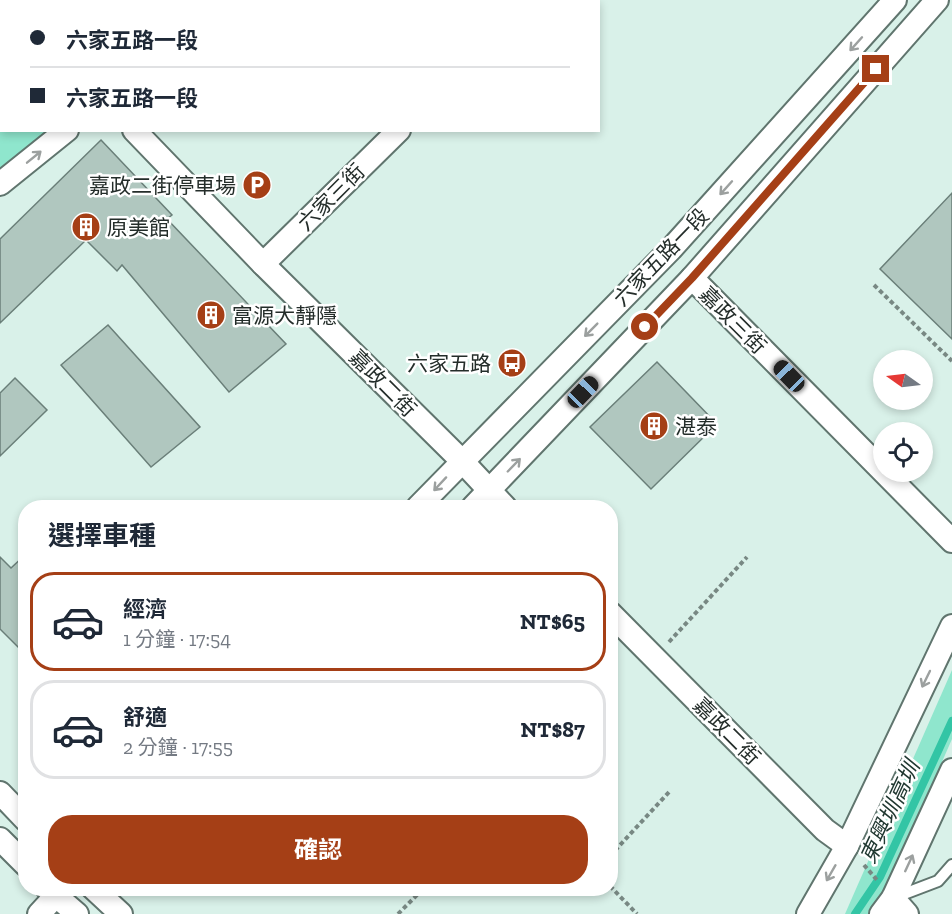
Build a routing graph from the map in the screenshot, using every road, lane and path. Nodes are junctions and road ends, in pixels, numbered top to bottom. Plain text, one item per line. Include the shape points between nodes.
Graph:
1 (937, 0) edge
2 (882, 5) edge
3 (65, 132) edge
4 (136, 132) edge
5 (397, 132) edge
6 (0, 184) edge
7 (263, 264) junction
8 (692, 278) junction
9 (874, 285) dead end
10 (952, 361) edge
11 (462, 461) junction
12 (481, 499) edge
13 (425, 500) edge
14 (952, 541) edge
15 (747, 557) dead end
16 (618, 621) edge
17 (952, 626) edge
18 (655, 658) junction
19 (952, 770) edge
20 (669, 792) dead end
21 (0, 793) edge
22 (18, 812) edge
23 (0, 839) edge
24 (846, 846) junction
25 (618, 847) edge
26 (18, 858) edge
27 (952, 865) edge
28 (618, 894) edge
29 (52, 896) edge
30 (60, 896) edge
31 (96, 896) edge
32 (106, 896) edge
33 (416, 896) edge
34 (894, 909) edge
35 (39, 914) edge
36 (77, 914) edge
37 (83, 914) edge
38 (121, 914) edge
39 (398, 914) edge
40 (637, 914) edge
41 (808, 914) edge

1 - 8 street, 六家五路一段
2 -> 11 street, 六家五路一段 via 671,249
6 -> 3 street
4 - 7 street, 嘉政二街
5 - 7 street, 六家三街
7 - 11 street, 嘉政二街
12 -> 8 street, 六家五路一段
8 - 14 street, 嘉政三街
9 - 10 path
11 - 12 street, 嘉政二街
11 -> 13 street, 六家五路一段
15 - 18 path
16 - 18 street, 嘉政二街
17 -> 24 street
18 - 24 street, 嘉政二街 via 825,830
34 -> 19 street
20 - 25 path
21 - 22 street
23 - 26 street
24 - 34 path
24 -> 41 street
27 - 34 lane via 939,881
28 - 40 path
29 - 35 street
30 - 36 street
31 - 37 street
32 - 38 street
33 - 39 path

